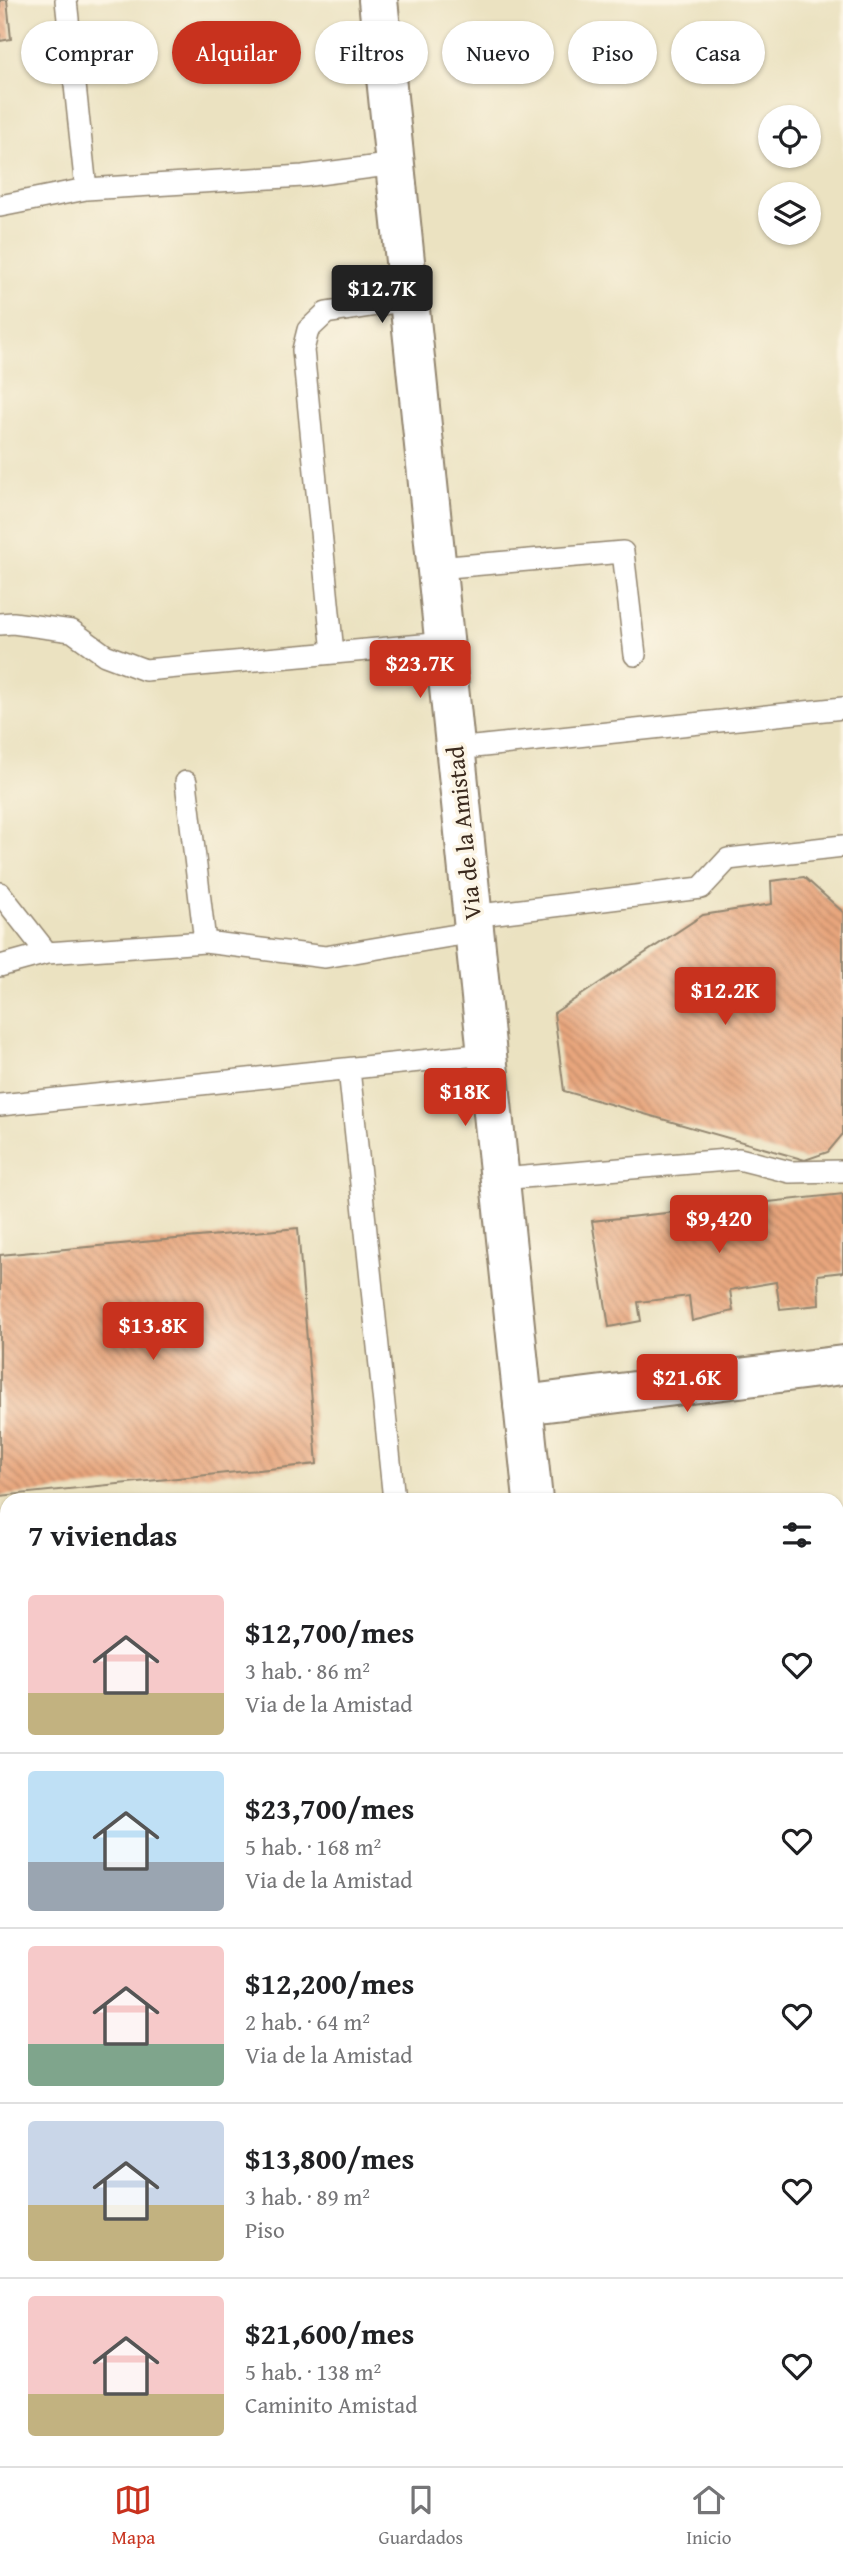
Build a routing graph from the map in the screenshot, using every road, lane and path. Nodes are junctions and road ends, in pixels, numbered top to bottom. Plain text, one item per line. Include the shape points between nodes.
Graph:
1 (66, 0) edge
2 (378, 0) edge
3 (395, 164) junction
4 (86, 189) junction
5 (0, 206) edge
6 (409, 300) junction
7 (437, 568) junction
8 (0, 624) edge
9 (444, 643) junction
10 (333, 653) junction
11 (635, 655) dead end
12 (843, 708) edge
13 (455, 750) junction
14 (186, 782) dead end
15 (843, 846) edge
16 (0, 893) edge
17 (473, 924) junction
18 (205, 943) junction
19 (47, 953) junction
20 (0, 966) edge
21 (486, 1054) junction
22 (349, 1069) junction
23 (0, 1105) edge
24 (843, 1171) edge
25 (500, 1179) junction
26 (843, 1365) edge
27 (523, 1405) junction
28 (393, 1493) edge
29 (532, 1493) edge

1 - 4 lane
2 - 3 street, Via de la Amistad
3 - 4 lane via 303,176
3 - 6 street, Via de la Amistad
4 - 5 lane
6 - 7 street, Via de la Amistad
6 - 10 lane via 326,313 309,330 303,350
7 - 9 street, Via de la Amistad
7 - 11 lane via 623,552
8 - 10 lane via 72,631 105,655 145,670
9 - 10 lane
9 - 13 street, Via de la Amistad
12 - 13 lane
13 - 17 street, Via de la Amistad
14 - 18 lane
15 - 17 lane via 728,859 701,888
16 - 19 lane
17 - 18 lane via 325,957
17 - 21 street, Via de la Amistad
18 - 19 lane
19 - 20 lane
21 - 22 lane
21 - 25 street, Via de la Amistad
22 - 23 lane
22 - 28 lane
24 - 25 lane via 790,1172 738,1159
25 - 27 street, Via de la Amistad
26 - 27 street
27 - 29 street, Via de la Amistad

